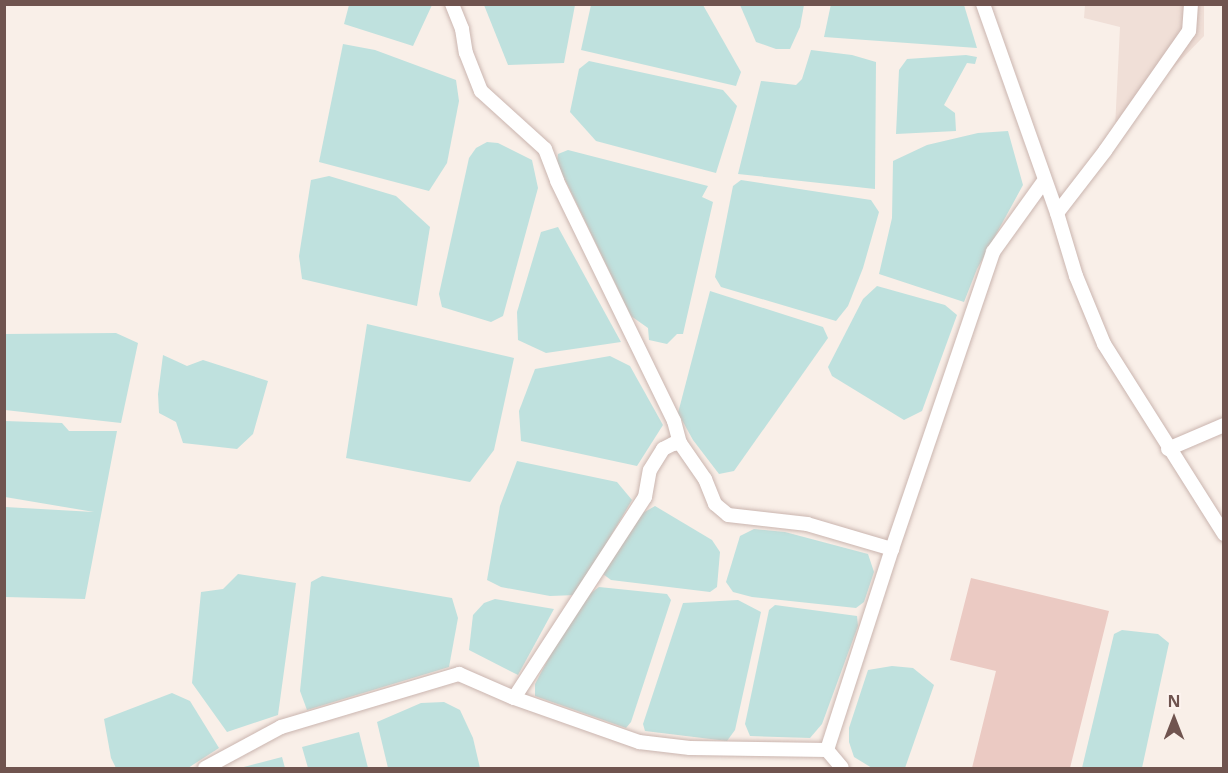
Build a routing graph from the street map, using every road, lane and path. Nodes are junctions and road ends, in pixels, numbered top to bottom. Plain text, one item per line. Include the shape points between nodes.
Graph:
1 (452, 4) edge
2 (983, 4) edge
3 (1191, 4) edge
4 (1044, 181) junction
5 (1057, 213) junction
6 (1224, 425) edge
7 (680, 443) junction
8 (1168, 449) junction
9 (1224, 534) edge
10 (891, 549) junction
11 (514, 698) junction
12 (827, 750) junction
13 (206, 768) edge
14 (842, 768) edge

1 - 7 lane via 481,91 545,149 674,421
2 - 4 lane
3 - 5 lane via 1189,31
4 - 5 lane
4 - 10 lane via 993,252
5 - 8 lane via 1076,276 1104,344
6 - 8 lane
7 - 10 lane via 705,479 715,504 728,515 807,524
7 - 11 lane via 663,449 650,470 645,497
8 - 9 lane
10 - 12 lane
11 - 12 lane via 639,742 690,748
11 - 13 lane via 459,674 281,727
12 - 14 lane

